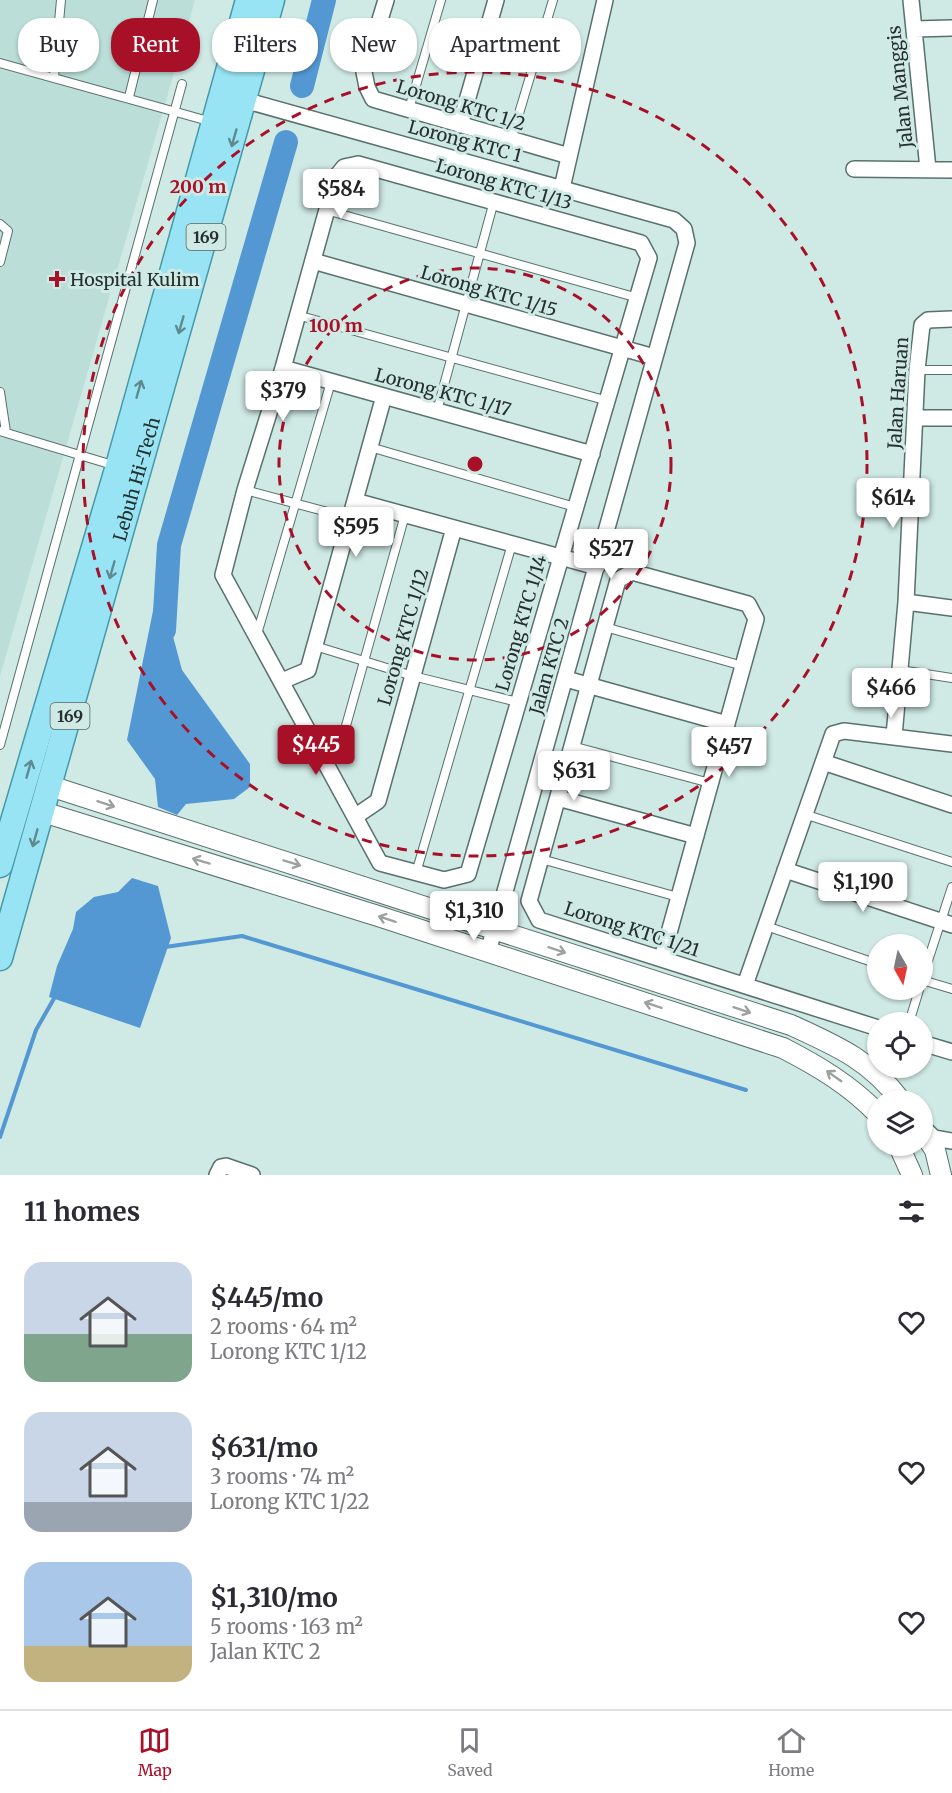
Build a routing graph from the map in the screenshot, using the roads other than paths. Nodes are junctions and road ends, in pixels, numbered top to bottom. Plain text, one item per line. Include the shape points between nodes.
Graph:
1 (61, 0) edge
2 (153, 0) edge
3 (248, 0) edge
4 (272, 0) edge
5 (386, 0) edge
6 (441, 0) edge
7 (496, 0) edge
8 (553, 0) edge
9 (605, 0) edge
10 (911, 0) edge
11 (952, 28) edge
12 (914, 29) junction
13 (0, 63) edge
14 (54, 77) junction
15 (182, 84) dead end
16 (129, 97) junction
17 (244, 100) junction
18 (409, 110) junction
19 (174, 111) junction
20 (214, 122) junction
21 (460, 125) junction
22 (511, 140) junction
23 (569, 156) junction
24 (854, 169) dead end
25 (928, 169) junction
26 (952, 170) edge
27 (562, 188) junction
28 (494, 201) junction
29 (326, 210) junction
30 (674, 220) joint
31 (0, 224) edge
32 (480, 253) junction
33 (313, 261) junction
34 (0, 262) edge
35 (639, 298) junction
36 (465, 304) junction
37 (297, 315) junction
38 (952, 319) edge
39 (624, 349) junction
40 (654, 357) junction
41 (449, 358) junction
42 (283, 368) junction
43 (917, 370) junction
44 (952, 370) edge
45 (331, 382) junction
46 (0, 392) edge
47 (384, 396) junction
48 (608, 401) junction
49 (437, 411) junction
50 (915, 418) junction
51 (952, 418) edge
52 (3, 431) edge
53 (370, 447) junction
54 (592, 453) junction
55 (112, 464) junction
56 (245, 490) junction
57 (355, 501) junction
58 (295, 505) junction
59 (575, 507) junction
60 (405, 515) junction
61 (350, 518) junction
62 (454, 528) junction
63 (512, 544) junction
64 (560, 557) junction
65 (597, 567) junction
66 (906, 602) junction
67 (952, 608) edge
68 (605, 627) junction
69 (257, 634) junction
70 (315, 646) junction
71 (364, 660) junction
72 (743, 666) junction
73 (900, 670) junction
74 (413, 676) junction
75 (952, 678) edge
76 (566, 679) junction
77 (282, 681) junction
78 (589, 686) junction
79 (470, 688) junction
80 (518, 702) junction
81 (727, 724) junction
82 (894, 736) junction
83 (952, 744) edge
84 (0, 745) edge
85 (572, 746) junction
86 (323, 755) junction
87 (823, 762) junction
88 (710, 783) junction
89 (50, 786) junction
90 (558, 798) junction
91 (952, 805) edge
92 (43, 812) junction
93 (804, 814) junction
94 (356, 816) junction
95 (696, 836) junction
96 (541, 859) junction
97 (952, 862) edge
98 (0, 865) edge
99 (785, 870) junction
100 (416, 873) junction
101 (952, 887) edge
102 (678, 897) junction
103 (946, 923) edge
104 (766, 926) junction
105 (495, 929) junction
106 (488, 952) junction
107 (933, 953) edge
108 (0, 958) edge
109 (662, 958) junction
110 (867, 960) edge
111 (933, 983) edge
112 (745, 985) junction
113 (952, 989) edge
114 (867, 1024) edge
115 (933, 1046) edge
116 (952, 1052) edge
117 (891, 1090) edge
118 (867, 1103) edge
119 (933, 1137) edge
120 (952, 1141) edge
121 (933, 1147) edge
122 (952, 1147) edge
123 (904, 1156) edge
124 (940, 1172) edge
125 (217, 1175) edge
126 (252, 1175) edge
127 (912, 1175) edge

1 - 14 lane
2 - 16 lane
3 - 20 main road, Lebuh Hi-Tech / 169
4 - 17 main road, Lebuh Hi-Tech / 169
5 - 18 street, Lorong KTC 1/2 via 364,72 367,87 373,99
6 - 18 lane
7 - 21 street
8 - 22 lane
9 - 23 street
10 - 12 street, Jalan Manggis
11 - 12 street
12 - 25 street, Jalan Manggis
13 - 14 lane
14 - 16 lane
15 - 19 lane
16 - 19 lane
17 - 27 street, Lorong KTC 1
17 -> 55 main road, Lebuh Hi-Tech / 169
18 - 21 street, Lorong KTC 1/2
19 - 20 lane
19 - 55 lane
55 -> 20 main road, Lebuh Hi-Tech / 169
21 - 22 street, Lorong KTC 1/2
22 - 23 street, Lorong KTC 1/2
23 - 27 street
24 - 25 street
25 - 26 street
27 - 30 street, Lorong KTC 1
28 - 29 street, Lorong KTC 1/13 via 358,164 344,167 336,177
28 - 32 lane
28 - 35 street, Lorong KTC 1/13 via 641,243 649,258
29 - 32 lane
29 - 33 street, Lorong KTC 1/13
30 - 40 street, Jalan KTC 2 via 684,229 687,243
31 - 34 lane via 8,231
32 - 35 lane
32 - 36 lane
33 - 36 street, Lorong KTC 1/15
33 - 37 street, Lorong KTC 1/13
35 - 39 street, Lorong KTC 1/13
36 - 39 street, Lorong KTC 1/15
36 - 41 lane
37 - 41 lane
37 - 42 street, Lorong KTC 1/13
38 - 43 street, Jalan Haruan via 928,320 922,325
39 - 40 street, Lorong KTC 1/15
39 - 48 street, Lorong KTC 1/14
40 - 65 street, Jalan KTC 2
41 - 48 lane
41 - 49 lane
42 - 45 street, Lorong KTC 1/17
42 - 56 street, Lorong KTC 1/13
43 - 44 lane
43 - 50 street, Jalan Haruan
45 - 47 street, Lorong KTC 1/17
45 - 58 lane
46 - 52 lane
47 - 49 street, Lorong KTC 1/17
47 - 53 street
48 - 54 street, Lorong KTC 1/14
49 - 54 street, Lorong KTC 1/17
50 - 51 street
50 - 66 street, Jalan Haruan
52 - 55 lane
53 - 57 street
53 - 59 lane
54 - 59 street, Lorong KTC 1/14
55 - 84 lane
55 -> 89 main road, Lebuh Hi-Tech / 169
98 -> 55 main road, Lebuh Hi-Tech / 169
56 - 58 lane
56 - 69 street, Lorong KTC 1/13 via 224,575
57 - 60 street
57 - 61 street
58 - 61 lane
58 - 69 lane
59 - 64 street, Lorong KTC 1/14
60 - 62 street
60 - 71 lane
61 - 70 street
62 - 63 street
62 - 74 street, Lorong KTC 1/12
63 - 64 street
63 - 79 lane
64 - 65 street
64 - 80 street, Lorong KTC 1/14
65 - 76 street, Jalan KTC 2
66 - 67 street
66 - 73 street, Jalan Haruan
68 - 72 lane
68 - 72 street, Lorong KTC 1/21 via 618,580 632,572 748,604 756,619
68 - 78 street, Lorong KTC 1/21
69 - 77 street
70 - 71 lane
70 - 77 street via 308,670
71 - 74 lane
71 - 86 lane via 342,740
72 - 81 street, Lorong KTC 1/21
73 - 75 lane
73 - 82 street, Jalan Haruan
74 - 79 lane
74 - 94 street, Lorong KTC 1/12 via 378,801
76 - 78 street
76 - 105 street, Jalan KTC 2
77 - 86 street
78 - 81 street
78 - 85 street, Lorong KTC 1/21
79 - 80 lane
79 - 100 lane
80 - 100 street, Lorong KTC 1/14 via 468,874 444,880
81 - 88 street, Lorong KTC 1/21
82 - 83 street
82 - 87 street via 844,731 833,734
85 - 88 lane
85 - 90 street, Lorong KTC 1/21
86 - 94 street
87 - 91 street
87 - 93 street
88 - 95 street, Lorong KTC 1/21
89 - 92 main road, Lebuh Hi-Tech / 169
89 -> 105 street
90 - 95 street
90 - 96 street, Lorong KTC 1/21
106 -> 92 street
92 -> 108 main road, Lebuh Hi-Tech / 169
93 - 97 lane
93 - 99 street
94 - 100 street via 380,863
95 - 102 street, Lorong KTC 1/21
96 - 102 lane
96 - 109 street, Lorong KTC 1/21 via 529,901 539,920
99 - 103 street
99 - 104 street
101 - 103 lane
102 - 109 street, Lorong KTC 1/21
103 - 107 lane
104 - 110 lane
104 - 112 street
105 - 106 street, Jalan KTC 2
105 -> 117 street via 790,1025 847,1050 869,1065
118 -> 106 street via 821,1068 783,1048
109 - 112 street, Lorong KTC 1/21
111 - 113 lane
112 - 114 street, Lorong KTC 1/21
115 - 116 street
119 - 120 street
121 - 124 street
122 - 124 street via 943,1158
123 - 127 street
125 - 126 street via 226,1166

